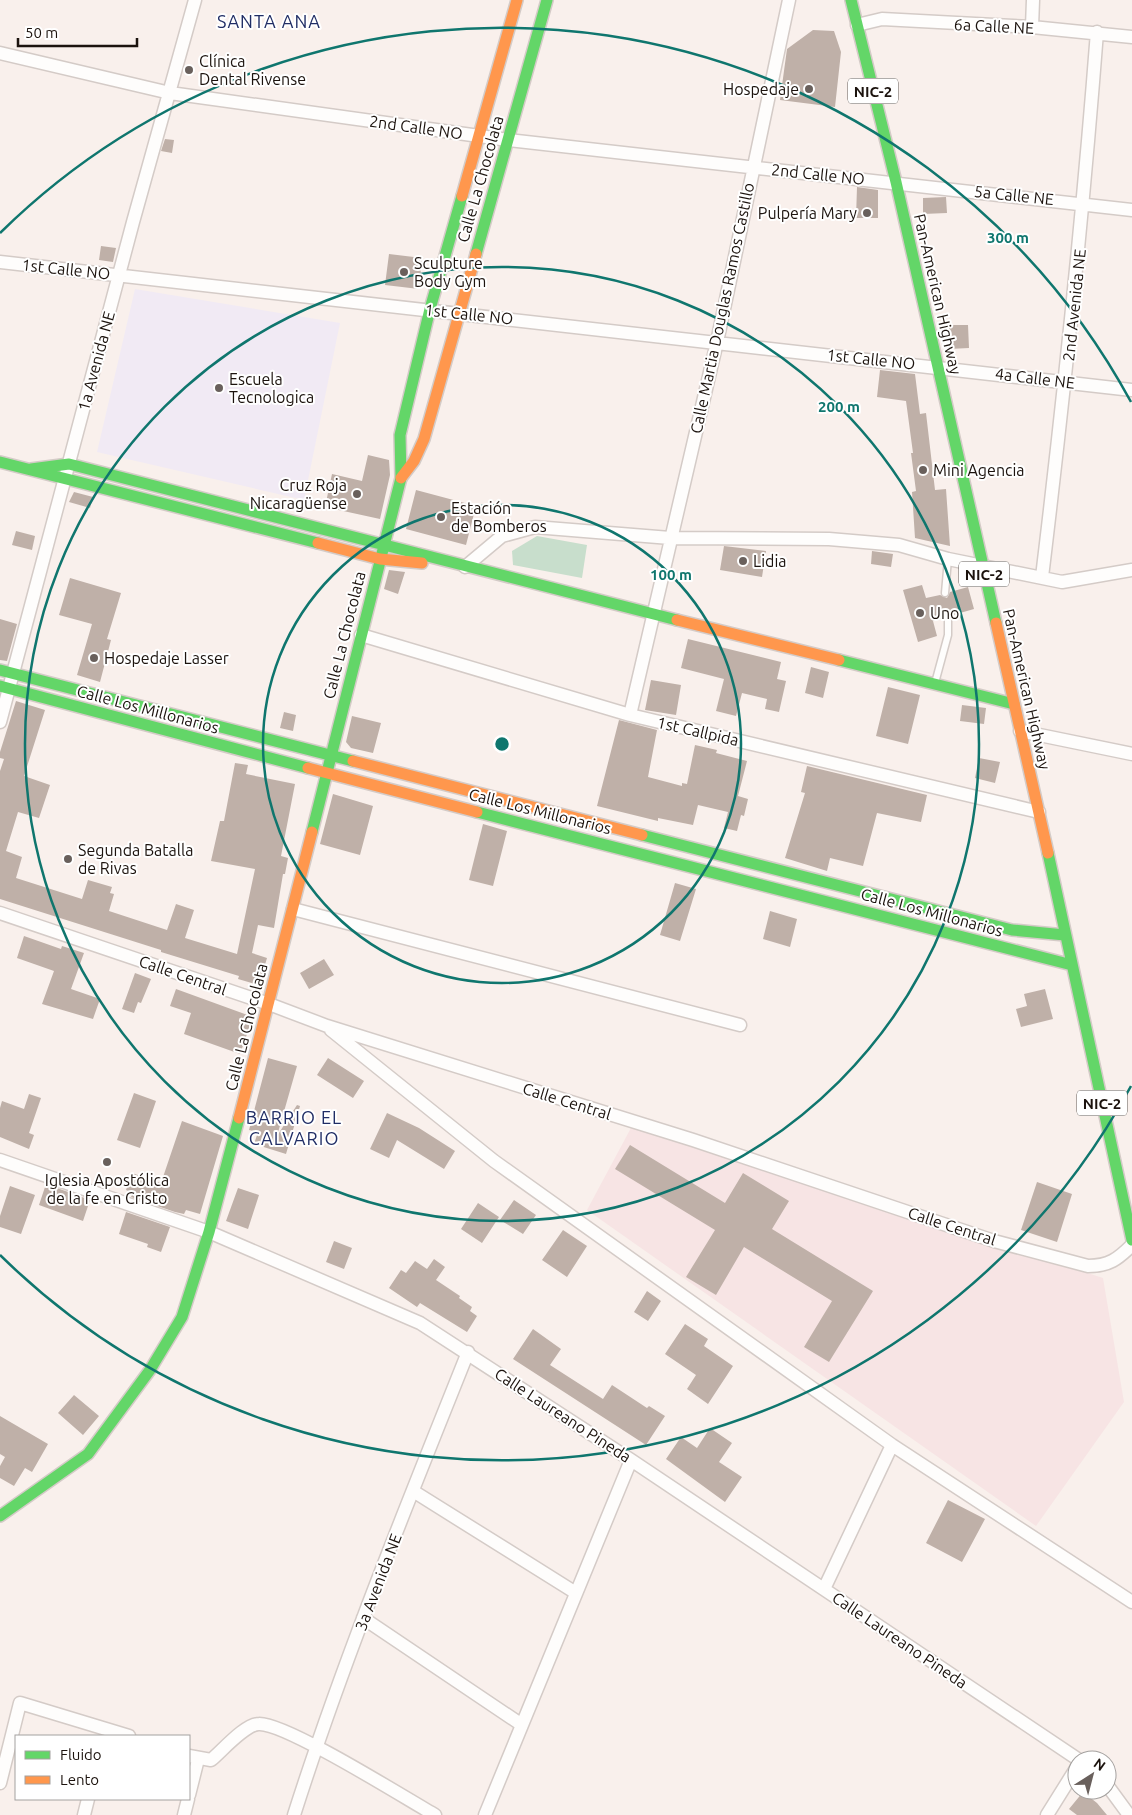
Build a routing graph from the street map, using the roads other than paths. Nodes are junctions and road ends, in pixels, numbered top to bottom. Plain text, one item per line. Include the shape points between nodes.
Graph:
1 (195, 0) edge
2 (517, 0) edge
3 (547, 0) edge
4 (789, 0) edge
5 (851, 0) edge
6 (1033, 0) edge
7 (857, 25) junction
8 (1032, 28) junction
9 (1097, 32) junction
10 (1132, 37) edge
11 (0, 53) edge
12 (170, 93) junction
13 (480, 136) junction
14 (508, 140) junction
15 (752, 166) junction
16 (896, 182) junction
17 (1084, 203) junction
18 (1132, 210) edge
19 (0, 262) edge
20 (120, 274) junction
21 (430, 309) junction
22 (459, 313) junction
23 (717, 342) junction
24 (937, 366) junction
25 (1066, 382) junction
26 (1132, 390) edge
27 (0, 462) edge
28 (69, 464) junction
29 (31, 469) junction
30 (66, 478) junction
31 (401, 478) junction
32 (670, 538) junction
33 (384, 543) junction
34 (380, 559) junction
35 (948, 559) junction
36 (983, 566) junction
37 (465, 568) junction
38 (1132, 570) edge
39 (1042, 577) junction
40 (944, 593) dead end
41 (655, 615) junction
42 (948, 616) dead end
43 (361, 635) junction
44 (0, 670) edge
45 (13, 674) junction
46 (934, 685) junction
47 (5, 687) edge
48 (1014, 704) junction
49 (630, 715) junction
50 (0, 722) edge
51 (1020, 731) junction
52 (1132, 754) edge
53 (331, 756) junction
54 (326, 773) junction
55 (1039, 812) junction
56 (293, 909) junction
57 (0, 913) edge
58 (1065, 935) junction
59 (1072, 965) junction
60 (269, 1004) junction
61 (740, 1025) dead end
62 (327, 1026) junction
63 (0, 1160) edge
64 (209, 1232) junction
65 (1132, 1240) edge
66 (1132, 1245) edge
67 (468, 1352) junction
68 (892, 1445) junction
69 (631, 1460) junction
70 (413, 1491) junction
71 (0, 1516) edge
72 (824, 1589) junction
73 (576, 1593) junction
74 (1132, 1602) edge
75 (363, 1618) junction
76 (522, 1725) junction
77 (106, 1733) edge
78 (121, 1735) edge
79 (316, 1748) junction
80 (1067, 1752) edge
81 (193, 1757) edge
82 (0, 1783) edge
83 (1067, 1783) edge
84 (190, 1785) edge
85 (1117, 1799) edge
86 (88, 1800) edge
87 (188, 1800) edge
88 (84, 1815) edge
89 (184, 1815) edge
90 (294, 1815) edge
91 (435, 1815) edge
92 (485, 1815) edge
93 (1047, 1815) edge
94 (1129, 1815) edge

1 - 12 street, 1a Avenida NE
2 - 13 main road, Calle La Chocolata
3 - 14 main road, Calle La Chocolata
4 - 15 street, Calle Martia Douglas Ramos Castillo
5 - 7 main road, Pan-American Highway / NIC-2
6 - 8 street
7 - 8 street, 6a Calle NE via 882,19
7 - 16 main road, Pan-American Highway / NIC-2
8 - 9 street, 6a Calle NE
9 - 10 street, 6a Calle NE
9 - 17 street, 2nd Avenida NE
11 - 12 street, 2nd Calle NO
12 - 13 street, 2nd Calle NO
12 - 20 street, 1a Avenida NE
13 - 14 street, 2nd Calle NO
13 - 21 main road, Calle La Chocolata
14 - 15 street, 2nd Calle NO
14 - 22 main road, Calle La Chocolata
15 - 16 street, 2nd Calle NO
15 - 23 street, Calle Martia Douglas Ramos Castillo
16 - 17 street, 5a Calle NE
16 - 24 main road, Pan-American Highway / NIC-2
17 - 18 street, 5a Calle NE
17 - 25 street, 2nd Avenida NE
19 - 20 street, 1st Calle NO
20 - 21 street, 1st Calle NO
20 - 28 street, 1a Avenida NE
21 - 22 street, 1st Calle NO
21 - 31 main road, Calle La Chocolata via 400,435
22 - 23 street, 1st Calle NO
22 - 31 main road, Calle La Chocolata via 424,440
23 - 24 street, 1st Calle NO
23 - 32 street, Calle Martia Douglas Ramos Castillo
24 - 25 street, 4a Calle NE
24 - 36 main road, Pan-American Highway / NIC-2
25 - 26 street, 4a Calle NE
25 - 39 street, 2nd Avenida NE
27 - 29 main road
28 - 29 main road
28 - 30 street, 1a Avenida NE
28 - 33 main road
29 - 30 main road
30 - 34 main road
30 - 45 street, 1a Avenida NE
31 - 33 main road, Calle La Chocolata
32 - 35 street via 829,539 899,546
32 - 37 street via 535,527 502,536
32 - 41 street, Calle Martia Douglas Ramos Castillo
33 - 34 main road, Calle La Chocolata
33 - 37 main road
34 - 37 main road
34 - 43 main road, Calle La Chocolata
35 - 36 street
35 - 40 lane
36 - 39 street
36 - 48 main road, Pan-American Highway / NIC-2
37 - 41 main road
38 - 39 street via 1062,582
41 - 46 main road
41 - 49 street, Calle Martia Douglas Ramos Castillo
42 - 46 lane via 948,635
43 - 49 street, 1st Callpida
43 - 53 main road, Calle La Chocolata
44 - 45 main road, Calle Los Millonarios
45 - 47 street, 1a Avenida NE
45 - 53 main road, Calle Los Millonarios
46 - 48 main road
47 - 50 street, 1a Avenida NE
47 - 54 main road, Calle Los Millonarios
48 - 51 main road, Pan-American Highway / NIC-2
49 - 55 street, 1st Callpida
51 - 52 street
51 - 55 main road, Pan-American Highway / NIC-2
53 - 54 main road, Calle La Chocolata
53 - 58 main road, Calle Los Millonarios via 1012,930
54 - 56 main road, Calle La Chocolata
54 - 59 main road, Calle Los Millonarios
55 - 58 main road, Pan-American Highway / NIC-2
56 - 60 main road, Calle La Chocolata
56 - 61 street
57 - 60 street, Calle Central
58 - 59 main road, Pan-American Highway / NIC-2
59 - 65 main road, Pan-American Highway / NIC-2
60 - 62 street, Calle Central
60 - 64 main road, Calle La Chocolata
62 - 66 street, Calle Central via 1051,1256 1088,1266 1103,1266 1117,1260
62 - 68 street via 494,1161
63 - 64 street, Calle Laureano Pineda
64 - 67 street, Calle Laureano Pineda via 420,1323
64 - 71 main road, Calle La Chocolata via 182,1317 150,1370 88,1454
67 - 69 street, Calle Laureano Pineda
67 - 70 street, 3a Avenida NE
68 - 72 street
68 - 74 street
69 - 72 street, Calle Laureano Pineda
69 - 73 street
70 - 73 street
70 - 75 street, 3a Avenida NE
72 - 80 street, Calle Laureano Pineda
73 - 76 street
75 - 76 street
75 - 79 street, 3a Avenida NE
76 - 92 street
77 - 78 street
77 - 82 street via 20,1703
79 - 81 street via 271,1726 259,1724 249,1726 211,1760
79 - 90 street, 3a Avenida NE
79 - 91 street
81 - 84 street
83 - 93 street
85 - 94 street
86 - 88 street
87 - 89 street

